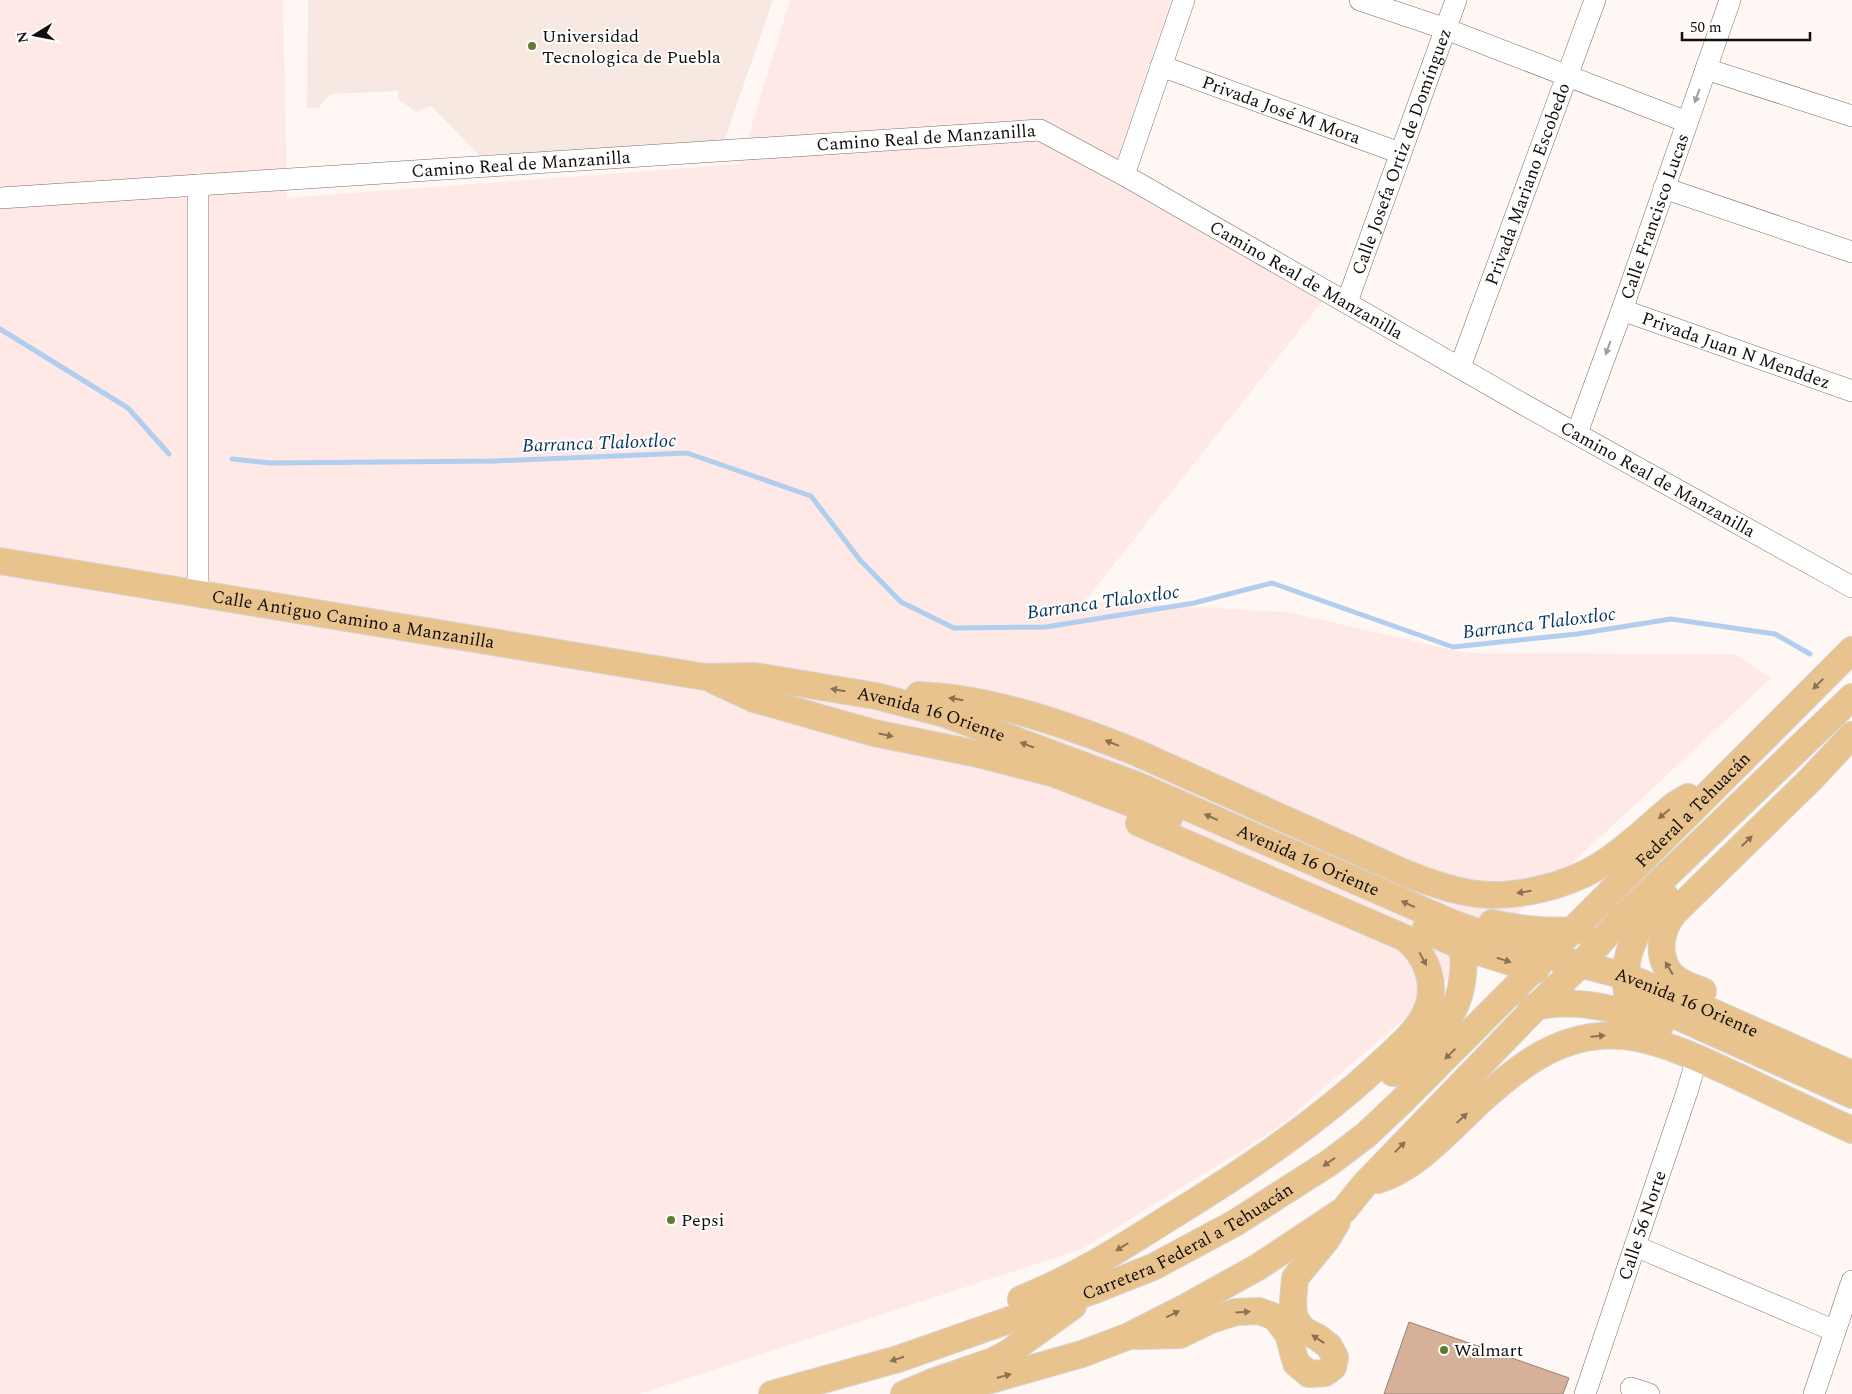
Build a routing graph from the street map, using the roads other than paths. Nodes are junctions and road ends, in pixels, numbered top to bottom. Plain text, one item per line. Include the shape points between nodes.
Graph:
1 (1184, 0) edge
2 (1360, 0) edge
3 (1456, 0) edge
4 (1595, 0) edge
5 (1730, 0) edge
6 (1446, 29) junction
7 (1161, 66) junction
8 (1706, 69) junction
9 (1566, 76) junction
10 (1852, 116) edge
11 (1687, 122) junction
12 (1400, 153) junction
13 (1124, 174) junction
14 (198, 185) junction
15 (1664, 188) junction
16 (0, 198) edge
17 (1852, 252) edge
18 (1347, 302) junction
19 (1622, 310) junction
20 (1460, 367) junction
21 (1852, 391) edge
22 (1577, 433) junction
23 (0, 560) edge
24 (1852, 587) edge
25 (198, 594) junction
26 (1852, 650) edge
27 (755, 687) junction
28 (876, 696) junction
29 (1852, 697) edge
30 (1852, 711) edge
31 (1852, 736) edge
32 (1094, 770) junction
33 (1045, 772) junction
34 (1721, 782) junction
35 (1619, 922) junction
36 (1452, 923) junction
37 (1573, 930) junction
38 (1463, 947) junction
39 (1541, 963) junction
40 (1573, 971) junction
41 (1629, 995) junction
42 (1536, 1007) junction
43 (1474, 1030) junction
44 (1671, 1049) junction
45 (1697, 1058) junction
46 (1852, 1058) edge
47 (1848, 1106) edge
48 (1365, 1184) junction
49 (1344, 1210) junction
50 (1635, 1246) junction
51 (1852, 1281) edge
52 (1095, 1290) junction
53 (1835, 1331) junction
54 (1129, 1336) junction
55 (929, 1348) junction
56 (772, 1394) edge
57 (904, 1394) edge
58 (941, 1394) edge
59 (1585, 1394) edge
60 (1814, 1394) edge

1 - 7 street
2 - 6 street
3 - 6 street, Calle Josefa Ortiz de Domínguez
4 - 9 street, Privada Mariano Escobedo
5 - 8 street, Calle Francisco Lucas
6 - 9 street
6 - 12 street, Calle Josefa Ortiz de Domínguez
7 - 12 street, Privada José M Mora
7 - 13 street
8 - 10 street
8 -> 11 street, Calle Francisco Lucas
9 - 11 street
9 - 20 street, Privada Mariano Escobedo
11 - 15 street, Calle Francisco Lucas
12 - 18 street, Calle Josefa Ortiz de Domínguez
13 - 14 street, Camino Real de Manzanilla via 1040,130
13 - 18 street, Camino Real de Manzanilla
14 - 16 street, Camino Real de Manzanilla
14 - 25 street
15 - 17 street
15 - 19 street, Calle Francisco Lucas
18 - 20 street, Camino Real de Manzanilla
19 - 21 street, Privada Juan N Menddez
19 -> 22 street, Calle Francisco Lucas
20 - 22 street, Camino Real de Manzanilla
22 - 24 street, Camino Real de Manzanilla
23 - 25 main road, Calle Antiguo Camino a Manzanilla
25 - 27 main road, Calle Antiguo Camino a Manzanilla
26 -> 34 main road, Federal a Tehuacán
28 -> 27 main road, Avenida 16 Oriente
27 -> 33 main road, Avenida 16 Oriente via 874,733 978,754
32 -> 28 main road, Avenida 16 Oriente via 945,714
34 -> 28 main road via 1676,804 1611,858 1587,873 1514,894 1471,893 1404,872 1135,752 1034,716 933,695
29 - 35 main road, Federal a Tehuacán
30 - 41 main road via 1660,901 1632,944 1626,963
46 -> 31 main road via 1677,980 1666,965 1661,946 1663,930 1670,918
32 - 33 main road via 1065,768
36 -> 32 main road, Avenida 16 Oriente via 1139,786
32 - 37 main road via 1129,766 1169,777 1475,918 1524,929
33 - 38 main road, Avenida 16 Oriente via 1149,809
33 -> 55 main road via 1083,799 1405,938 1426,963 1430,983 1428,1005 1417,1026 1362,1080 1248,1168 1096,1264 954,1328
34 - 37 main road, Federal a Tehuacán
35 - 37 main road via 1602,928
35 - 40 main road, Federal a Tehuacán
36 - 38 main road
36 - 39 main road, Avenida 16 Oriente
37 - 39 main road, Federal a Tehuacán
38 -> 39 main road, Avenida 16 Oriente
38 - 52 main road via 1462,988 1453,1014 1439,1033 1313,1140 1162,1240
39 - 40 main road, Avenida 16 Oriente
39 - 43 main road, Carretera Federal a Tehuacán
40 - 41 main road, Avenida 16 Oriente
40 - 42 main road
41 - 42 main road via 1606,1008 1559,1004
41 - 44 main road via 1653,1035
41 - 47 main road, Avenida 16 Oriente
42 - 43 main road
48 -> 42 main road
43 -> 52 main road, Carretera Federal a Tehuacán via 1366,1135 1329,1163 1235,1223 1153,1267
44 - 45 main road
48 -> 44 main road via 1385,1178 1420,1157 1515,1071 1558,1046 1588,1037 1620,1036 1638,1038
45 - 47 main road
45 - 50 street, Calle 56 Norte
48 - 49 main road
54 -> 49 main road via 1258,1267
54 -> 49 main road via 1180,1335 1236,1312 1259,1311 1275,1317 1288,1334 1296,1363 1309,1374 1325,1373 1333,1367 1335,1357 1329,1346 1303,1330 1294,1317 1294,1278 1327,1238
50 - 53 street
50 - 59 street, Calle 56 Norte
51 - 53 street
52 - 55 main road, Carretera Federal a Tehuacán
52 - 57 main road via 1008,1353
53 - 60 street
58 -> 54 main road via 1082,1354
55 -> 56 main road, Carretera Federal a Tehuacán

